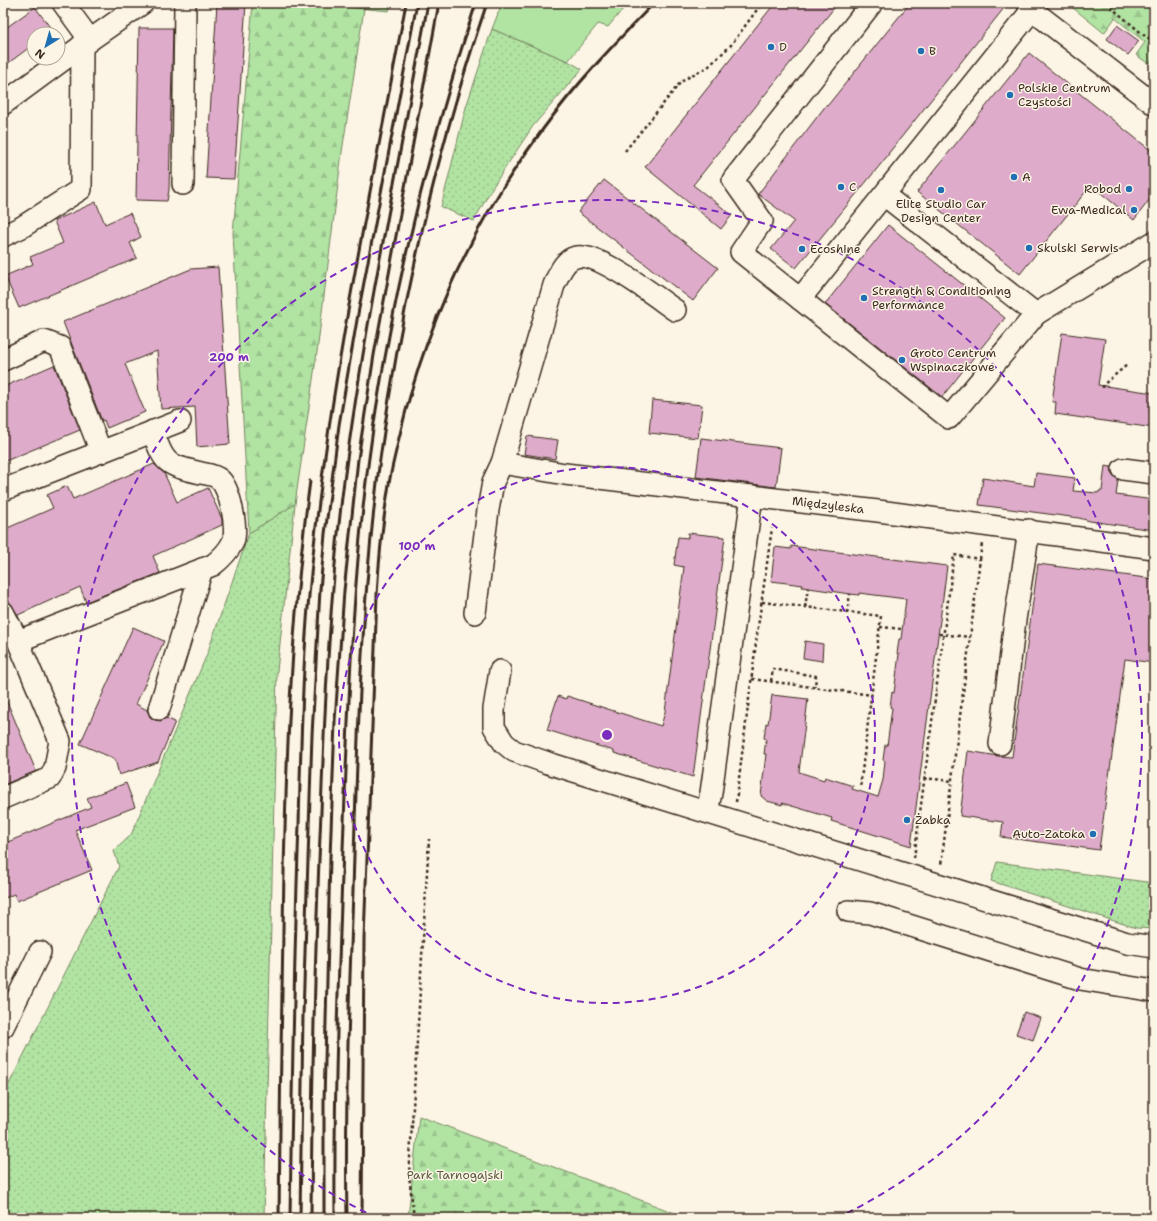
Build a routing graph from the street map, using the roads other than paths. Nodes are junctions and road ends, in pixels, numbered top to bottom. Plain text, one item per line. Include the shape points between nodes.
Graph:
1 (63, 3) edge
2 (143, 3) edge
3 (185, 3) edge
4 (872, 3) edge
5 (1030, 7) edge
6 (86, 42) junction
7 (3, 104) edge
8 (1154, 104) edge
9 (183, 184) dead end
10 (884, 195) junction
11 (3, 236) edge
12 (1154, 242) edge
13 (800, 299) junction
14 (675, 310) dead end
15 (1036, 314) junction
16 (3, 360) edge
17 (180, 421) dead end
18 (153, 431) junction
19 (101, 452) junction
20 (502, 463) junction
21 (1124, 469) dead end
22 (1154, 473) edge
23 (3, 490) edge
24 (752, 496) junction
25 (1028, 530) junction
26 (1154, 548) edge
27 (202, 569) junction
28 (3, 612) edge
29 (475, 613) dead end
30 (18, 641) junction
31 (500, 670) dead end
32 (159, 709) dead end
33 (1000, 744) dead end
34 (3, 798) edge
35 (707, 812) junction
36 (848, 911) dead end
37 (1154, 947) edge
38 (40, 952) dead end
39 (1154, 991) edge
40 (3, 1026) edge

1 - 6 lane
2 - 6 lane
3 - 9 lane
4 - 13 lane via 733,180 762,221 741,252
5 - 8 lane
5 - 10 lane
6 - 7 lane
6 - 11 lane via 81,189 22,227
10 - 13 lane
10 - 15 lane
12 - 15 lane
13 - 15 lane via 949,418
14 - 20 lane via 596,259 577,256 569,260 554,285
16 - 19 lane via 44,341 60,347
17 - 18 lane
18 - 19 lane
18 - 27 lane via 160,451 168,462 180,468 219,478 227,490 234,524 233,540 226,554 213,565
19 - 23 lane
20 - 24 lane, Międzyleska via 565,474
20 - 29 lane via 493,482
21 - 22 lane
24 - 25 lane, Międzyleska
24 - 35 lane
25 - 26 lane, Międzyleska
25 - 33 lane
27 - 30 lane
27 - 32 lane
28 - 30 lane
30 - 34 lane via 60,741 55,768 50,778
31 - 35 lane via 494,727 504,743 514,750
35 - 37 lane via 1127,943
36 - 39 lane via 870,913 1080,978
38 - 40 lane

